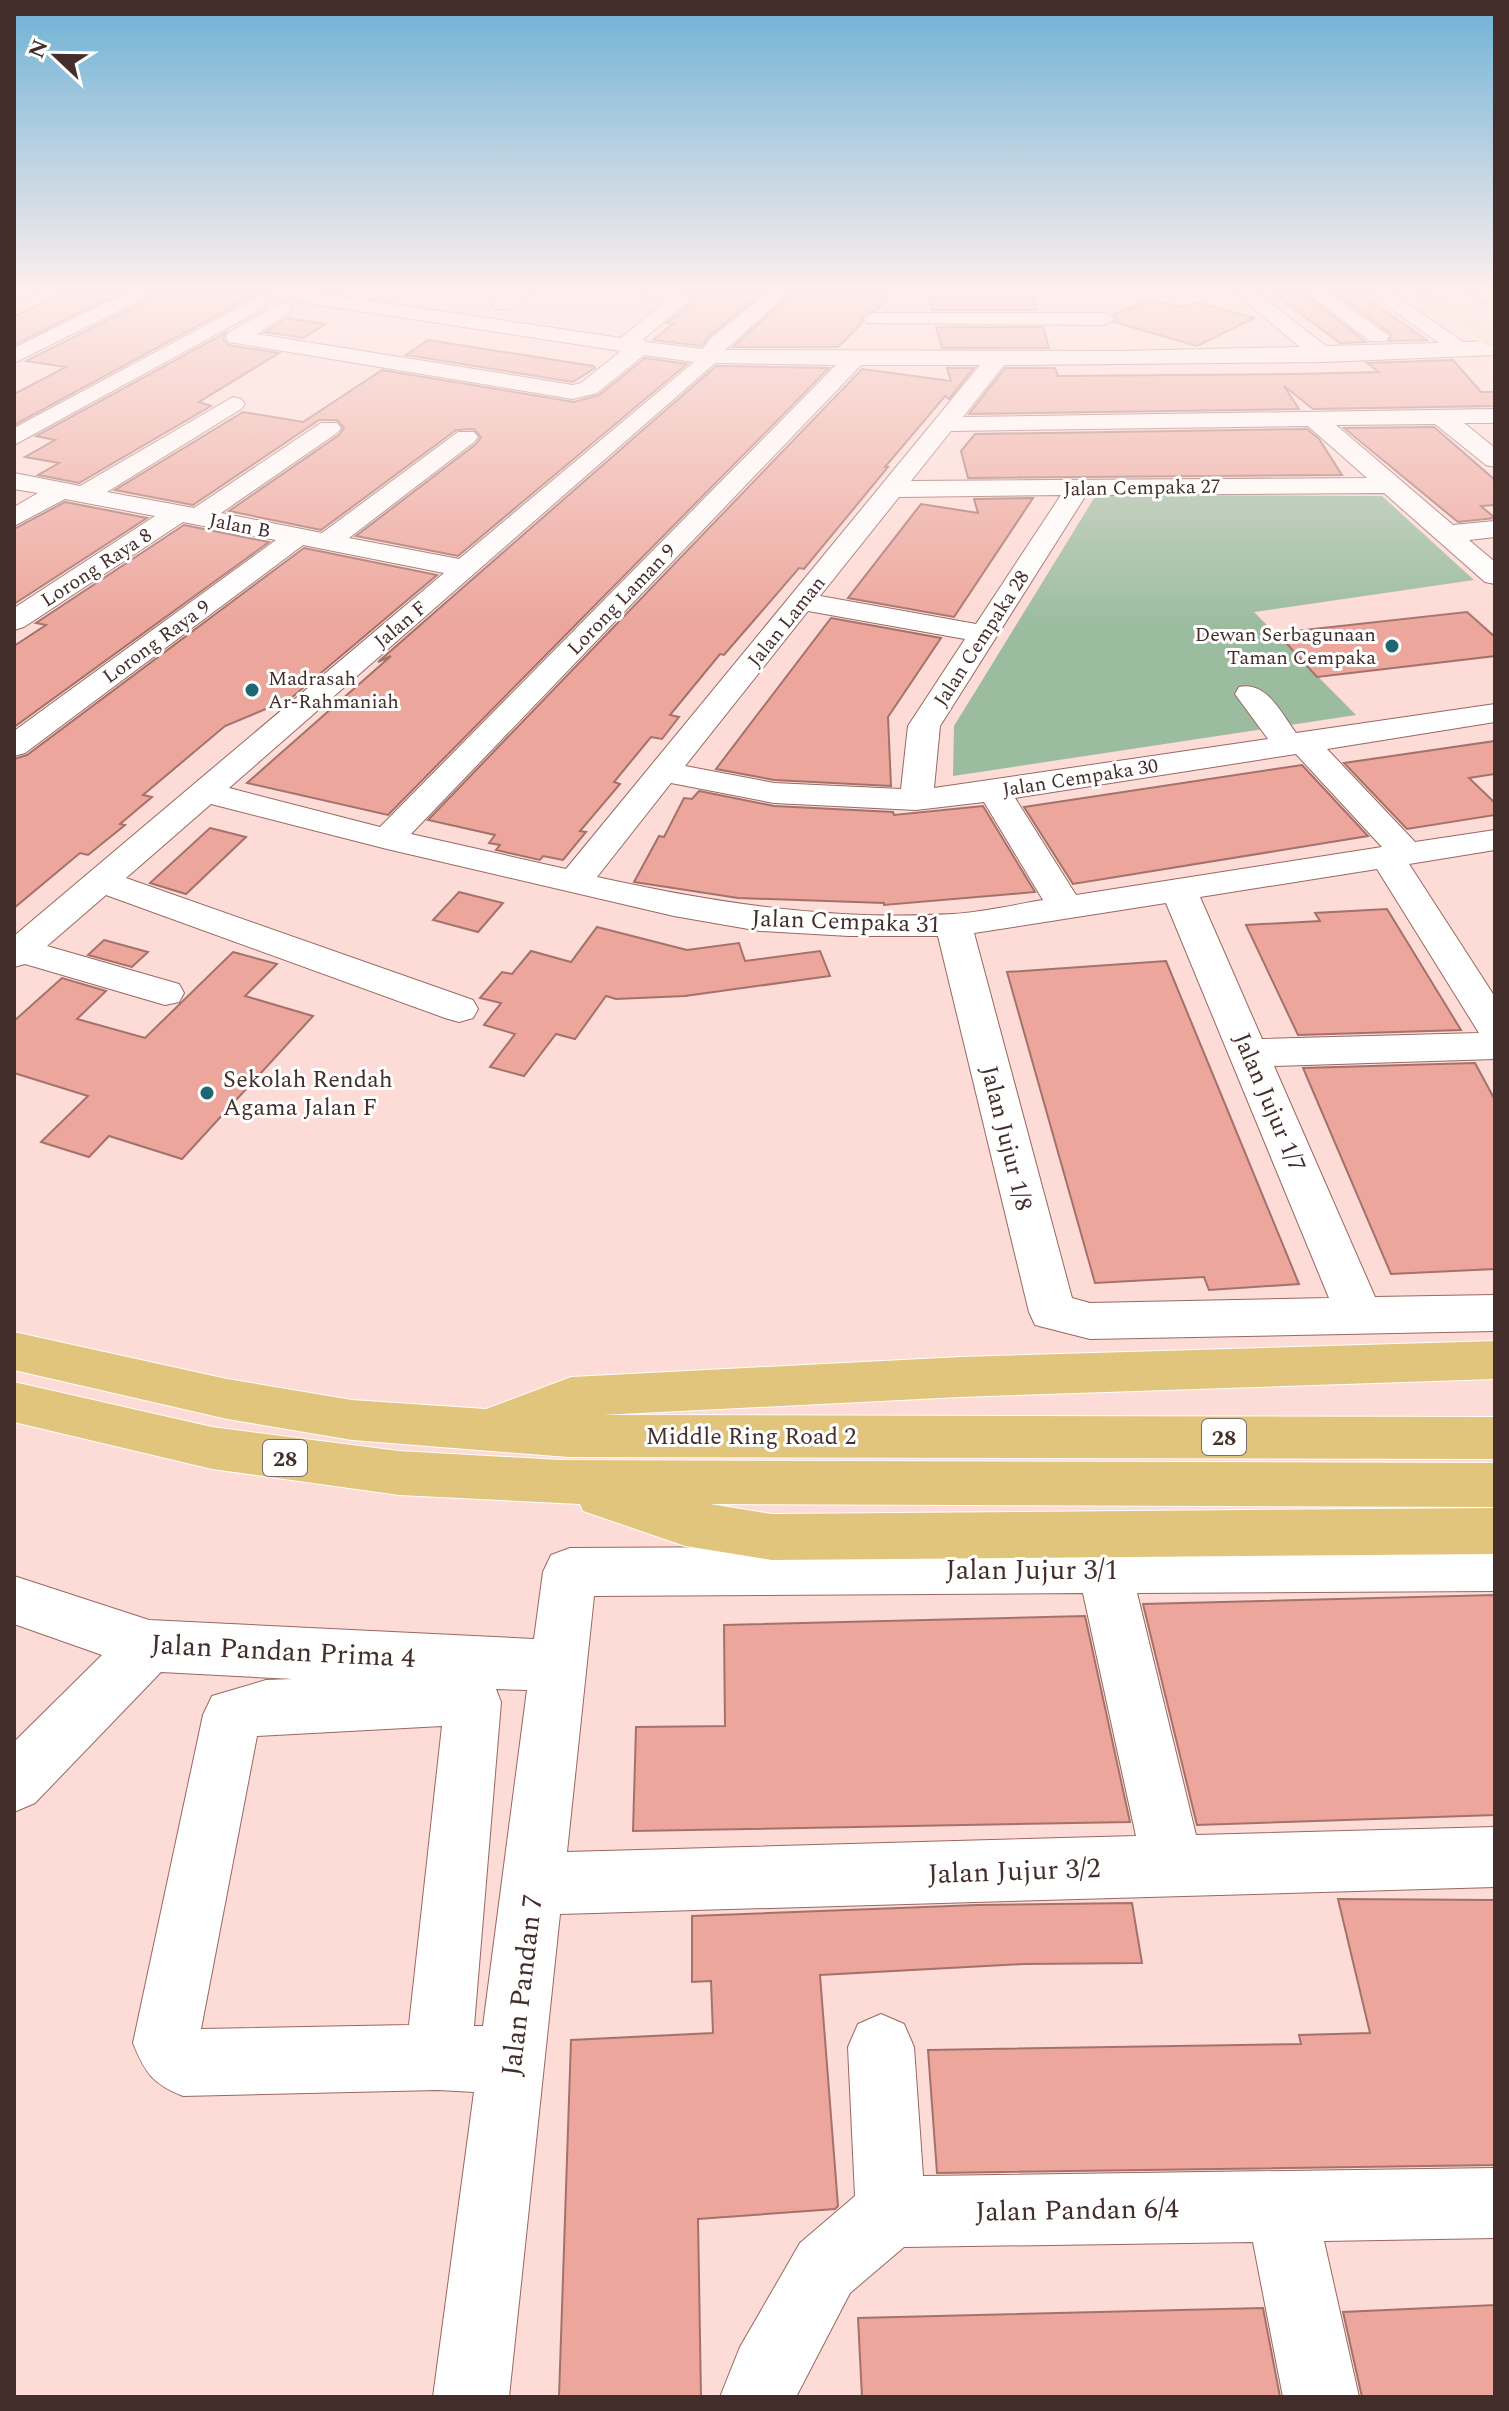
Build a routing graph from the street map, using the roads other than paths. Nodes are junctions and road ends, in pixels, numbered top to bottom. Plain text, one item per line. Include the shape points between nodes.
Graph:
1 (79, 405) edge
2 (232, 405) edge
3 (655, 405) edge
4 (802, 405) edge
5 (961, 405) edge
6 (1243, 405) edge
7 (1495, 416) edge
8 (1441, 417) junction
9 (1314, 419) junction
10 (1253, 420) junction
11 (946, 424) junction
12 (329, 428) dead end
13 (466, 437) dead end
14 (14, 438) edge
15 (1495, 460) edge
16 (14, 481) edge
17 (1390, 485) junction
18 (1078, 488) junction
19 (893, 489) junction
20 (73, 493) junction
21 (188, 515) junction
22 (14, 518) edge
23 (1495, 529) edge
24 (1447, 534) junction
25 (298, 536) junction
26 (327, 542) junction
27 (466, 569) junction
28 (1495, 576) edge
29 (802, 601) junction
30 (14, 621) edge
31 (984, 634) junction
32 (1250, 694) dead end
33 (1495, 713) edge
34 (1294, 742) junction
35 (14, 746) edge
36 (663, 772) junction
37 (994, 791) junction
38 (205, 792) junction
39 (916, 800) junction
40 (387, 839) junction
41 (1495, 840) edge
42 (1397, 855) junction
43 (101, 881) junction
44 (574, 882) junction
45 (1179, 890) junction
46 (1066, 908) junction
47 (954, 925) junction
48 (17, 953) edge
49 (165, 993) dead end
50 (459, 1009) dead end
51 (1495, 1028) edge
52 (1495, 1046) edge
53 (1249, 1053) junction
54 (1495, 1313) edge
55 (1359, 1314) junction
56 (14, 1351) edge
57 (1495, 1360) edge
58 (14, 1402) edge
59 (483, 1432) junction
60 (1495, 1438) edge
61 (955, 1459) junction
62 (561, 1482) junction
63 (1495, 1485) edge
64 (1495, 1531) edge
65 (1495, 1567) edge
66 (1104, 1569) junction
67 (570, 1572) joint
68 (14, 1600) edge
69 (149, 1646) junction
70 (559, 1666) junction
71 (14, 1783) edge
72 (1495, 1857) edge
73 (1173, 1866) junction
74 (533, 1884) junction
75 (881, 2047) dead end
76 (438, 2057) junction
77 (512, 2061) junction
78 (1495, 2203) edge
79 (1281, 2206) junction
80 (891, 2212) junction
81 (471, 2397) edge
82 (758, 2397) edge
83 (1321, 2397) edge

1 - 14 street
2 - 20 street
3 - 27 street, Jalan F
4 - 40 street, Lorong Laman 9
5 - 11 street, Jalan Laman
6 - 10 street
7 - 8 street
8 - 9 street
8 - 15 street
9 - 10 street
9 - 17 street
10 - 11 street
11 - 19 street, Jalan Laman
12 - 21 street, Lorong Raya 8
13 - 26 street
16 - 20 street, Jalan B
17 - 18 street, Jalan Cempaka 27
17 - 24 street
18 - 19 street, Jalan Cempaka 27
18 - 31 street, Jalan Cempaka 28
19 - 29 street, Jalan Laman
20 - 21 street, Jalan B
20 - 22 street
21 - 25 street, Jalan B
21 - 30 street, Lorong Raya 8
23 - 24 street
24 - 28 street
25 - 26 street, Jalan B
25 - 35 street, Lorong Raya 9
26 - 27 street, Jalan B
27 - 38 street, Jalan F
29 - 31 street
29 - 36 street, Jalan Laman
31 - 39 street, Jalan Cempaka 28 via 924,726
32 - 34 street
33 - 34 street, Jalan Cempaka 30
34 - 37 street, Jalan Cempaka 30
34 - 42 street
36 - 39 street, Jalan Cempaka 30 via 774,793
36 - 44 street, Jalan Laman
37 - 39 street, Jalan Cempaka 30
37 - 46 street
38 - 40 street, Jalan Cempaka 31
38 - 43 street, Jalan F
40 - 44 street, Jalan Cempaka 31
41 - 42 street, Jalan Cempaka 31
42 - 45 street, Jalan Cempaka 31
42 - 51 street
43 - 48 street, Jalan F
43 - 50 street
44 - 47 street, Jalan Cempaka 31 via 760,920
45 - 46 street, Jalan Cempaka 31
45 - 53 street, Jalan Jujur 1/7
46 - 47 street, Jalan Cempaka 31
47 - 55 street, Jalan Jujur 1/8 via 1048,1307 1090,1321
48 - 49 street
52 - 53 street
53 - 55 street, Jalan Jujur 1/7
54 - 55 street
56 - 59 highway, Middle Ring Road 2 / 28 via 227,1399 352,1420
57 - 59 highway via 960,1377 571,1397
58 - 62 highway, Middle Ring Road 2 / 28 via 212,1448 399,1473
59 - 61 highway, Middle Ring Road 2 / 28
60 - 61 highway, Middle Ring Road 2 / 28
61 - 62 highway, Middle Ring Road 2 / 28
61 - 63 highway, Middle Ring Road 2 / 28
62 - 64 highway via 685,1523 772,1537
65 - 66 street, Jalan Jujur 3/1
66 - 67 street, Jalan Jujur 3/1
66 - 73 street
67 - 70 street, Jalan Pandan 7
68 - 69 street, Jalan Pandan Prima 4
69 - 70 street, Jalan Pandan Prima 4
69 - 71 street
70 - 74 street, Jalan Pandan 7
72 - 73 street, Jalan Jujur 3/2
73 - 74 street, Jalan Jujur 3/2
74 - 77 street, Jalan Pandan 7
75 - 80 street
76 - 76 street via 183,2063 166,2043 232,1715 266,1707 466,1698 473,1702
76 - 77 street
77 - 81 street, Jalan Pandan 7
78 - 79 street, Jalan Pandan 6/4
79 - 80 street, Jalan Pandan 6/4
79 - 83 street
80 - 82 street via 825,2268

